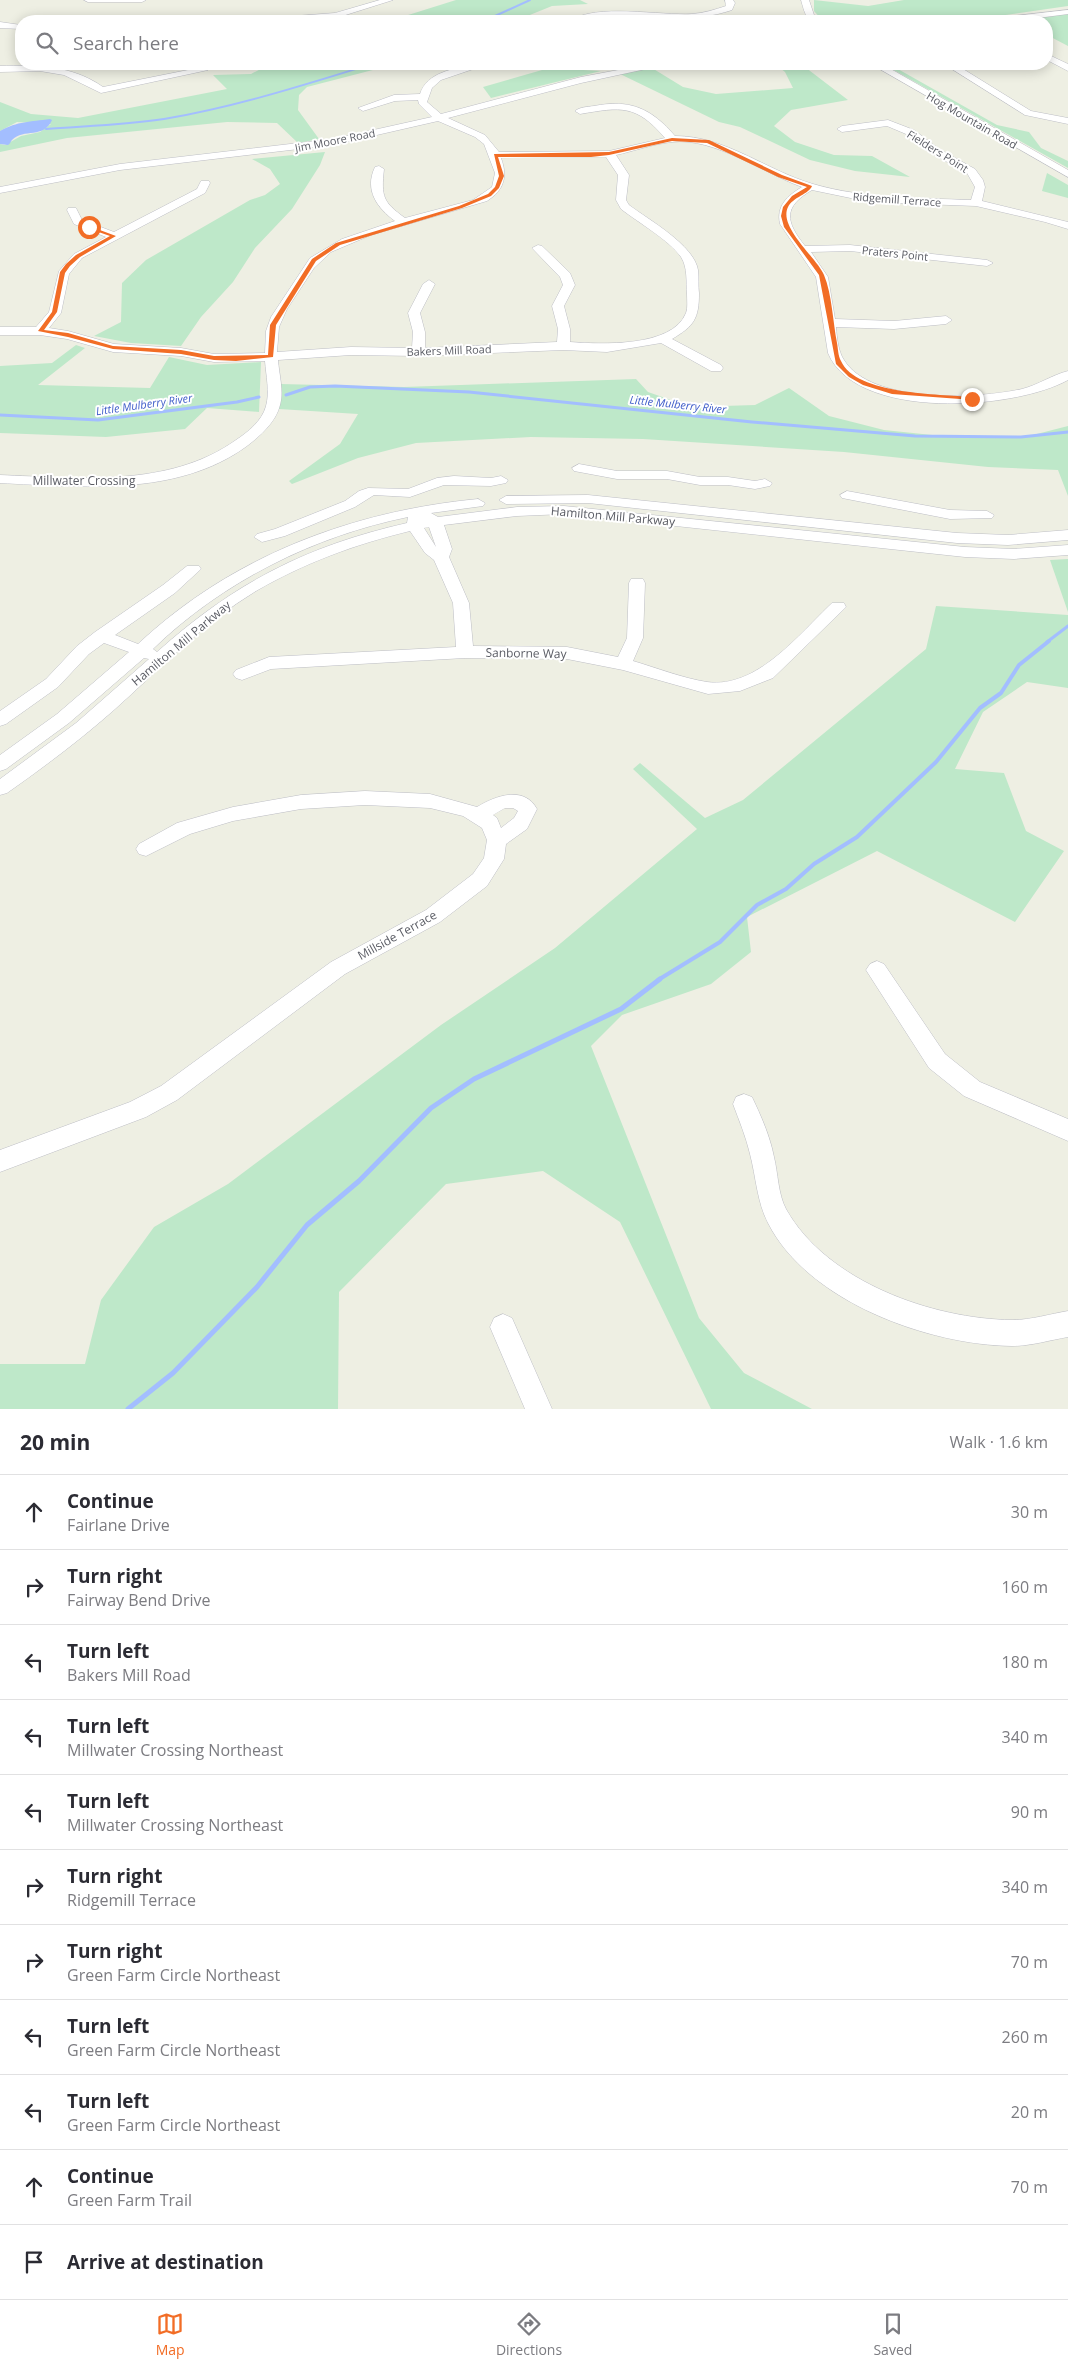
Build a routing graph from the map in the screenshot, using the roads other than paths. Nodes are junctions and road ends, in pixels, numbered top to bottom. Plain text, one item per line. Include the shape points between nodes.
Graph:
1 (88, 0) edge
2 (142, 0) edge
3 (389, 0) edge
4 (729, 0) edge
5 (805, 0) edge
6 (1068, 12) edge
7 (336, 15) edge
8 (604, 15) edge
9 (649, 15) edge
10 (713, 15) edge
11 (810, 15) edge
12 (1044, 15) edge
13 (0, 25) edge
14 (15, 27) edge
15 (1053, 60) edge
16 (15, 68) edge
17 (1068, 68) edge
18 (0, 69) edge
19 (42, 70) edge
20 (203, 70) dead end
21 (463, 70) edge
22 (632, 70) edge
23 (886, 70) edge
24 (959, 70) edge
25 (425, 97) junction
26 (363, 108) dead end
27 (580, 111) dead end
28 (452, 113) junction
29 (440, 117) junction
30 (1068, 121) edge
31 (842, 129) dead end
32 (472, 131) junction
33 (672, 139) junction
34 (609, 154) junction
35 (495, 155) junction
36 (379, 169) dead end
37 (1068, 174) edge
38 (205, 183) dead end
39 (811, 187) junction
40 (0, 190) edge
41 (976, 203) junction
42 (72, 210) dead end
43 (404, 223) junction
44 (1068, 226) edge
45 (114, 236) junction
46 (538, 248) dead end
47 (803, 249) junction
48 (987, 263) dead end
49 (429, 284) dead end
50 (946, 320) dead end
51 (830, 323) junction
52 (40, 331) junction
53 (0, 332) edge
54 (663, 339) junction
55 (563, 346) junction
56 (418, 352) junction
57 (271, 356) junction
58 (716, 368) dead end
59 (1068, 374) edge
60 (579, 468) dead end
61 (0, 479) edge
62 (501, 480) dead end
63 (765, 483) dead end
64 (410, 492) junction
65 (847, 495) dead end
66 (695, 501) junction
67 (940, 515) junction
68 (987, 515) dead end
69 (415, 518) junction
70 (435, 522) junction
71 (1068, 535) edge
72 (262, 537) dead end
73 (942, 543) junction
74 (1068, 550) edge
75 (441, 557) junction
76 (193, 569) dead end
77 (638, 582) dead end
78 (838, 607) dead end
79 (101, 636) junction
80 (142, 650) junction
81 (465, 652) junction
82 (162, 658) junction
83 (623, 664) junction
84 (242, 674) dead end
85 (0, 720) edge
86 (0, 764) edge
87 (0, 788) edge
88 (477, 816) junction
89 (497, 840) junction
90 (146, 849) dead end
91 (877, 970) dead end
92 (744, 1104) dead end
93 (1068, 1130) edge
94 (0, 1161) edge
95 (1068, 1324) edge
96 (503, 1327) dead end
97 (539, 1409) edge

1 - 2 street
3 - 7 street
4 - 10 street via 729,8
5 - 11 street
6 - 12 street
8 - 9 street
13 - 14 street
15 - 17 street
16 - 18 street
19 - 20 street via 81,77 101,90
21 - 25 street via 432,82
22 - 28 street, Jim Moore Road via 578,80
23 - 37 street, Hog Mountain Road
24 - 30 street via 1028,113
25 - 26 street via 394,98
25 - 28 street
25 - 29 street via 422,102 427,109
27 - 33 street via 618,105 636,110 661,126
28 - 29 street, Jim Moore Road
28 - 32 street
29 - 32 street
29 - 40 street, Jim Moore Road via 335,142 128,166
31 - 41 street, Fielders Point via 888,123 910,132 935,151 972,171 980,187
32 - 35 street via 487,141
33 - 34 street, Ridgemill Terrace
33 - 39 street, Ridgemill Terrace via 708,141 780,176
34 - 35 street, Ridgemill Terrace
34 - 54 street, Bakers Mill Road via 626,179 621,200 625,207 678,246 692,269 692,312 684,327
35 - 43 street, Millwater Crossing via 502,176 497,188 489,195
36 - 43 street via 376,192 380,203
38 - 45 street via 201,191
39 - 41 street, Ridgemill Terrace via 870,198
39 - 47 street via 785,207 787,227
41 - 44 street, Ridgemill Terrace
42 - 45 street via 78,222
43 - 57 street, Millwater Crossing via 338,244 314,260 273,325
45 - 52 street via 68,265 63,272 55,312
46 - 55 street via 566,276 569,285 558,306 564,329
47 - 48 street, Praters Point via 850,248
47 - 51 street via 822,275
49 - 56 street via 414,313
50 - 51 street via 894,325
51 - 59 street via 838,362 851,376 877,389 915,396 972,399 1026,391
52 - 53 street, Bakers Mill Road
52 - 57 street, Bakers Mill Road via 113,348 181,352 214,358
54 - 55 street, Bakers Mill Road via 607,348
54 - 58 street
55 - 56 street, Bakers Mill Road
56 - 57 street, Bakers Mill Road via 351,351
57 - 61 street, Millwater Crossing via 274,405 264,424 245,441 216,458 185,470 131,481
60 - 66 street via 617,475 667,475
62 - 64 street via 442,481
63 - 66 street via 755,485 728,481
64 - 69 street
64 - 72 street via 373,491 350,504 280,533
65 - 67 street
66 - 69 street, Hamilton Mill Parkway via 535,498
66 - 70 street, Hamilton Mill Parkway via 499,512
66 - 73 street, Hamilton Mill Parkway
67 - 68 street
67 - 73 street
69 - 70 street, Hamilton Mill Parkway
69 - 75 street via 430,550
69 - 80 street, Hamilton Mill Parkway via 357,526 297,546 230,582 180,616
69 - 82 street, Hamilton Mill Parkway via 293,565 218,610
70 - 75 street via 444,549
71 - 73 street, Hamilton Mill Parkway
73 - 74 street, Hamilton Mill Parkway via 1014,554
75 - 81 street via 462,603
76 - 79 street
77 - 83 street via 635,638
78 - 83 street, Sanborne Way via 767,674 740,685 708,688
79 - 80 street
79 - 85 street via 52,683
80 - 82 street
80 - 86 street, Hamilton Mill Parkway via 24,748
81 - 83 street, Sanborne Way via 568,653
81 - 84 street, Sanborne Way via 269,663
82 - 87 street, Hamilton Mill Parkway via 93,719
88 - 89 street via 490,823
88 - 89 street via 509,800 520,801 528,809 526,818
88 - 90 street via 468,810 430,801 366,798 301,802 233,814 184,828
89 - 94 street, Millside Terrace via 494,859 480,880 433,916 338,968 169,1094 138,1110
91 - 93 street via 937,1061 972,1089
92 - 95 street via 762,1153 777,1216 796,1244 830,1275 887,1306 948,1326 1013,1333
96 - 97 street

